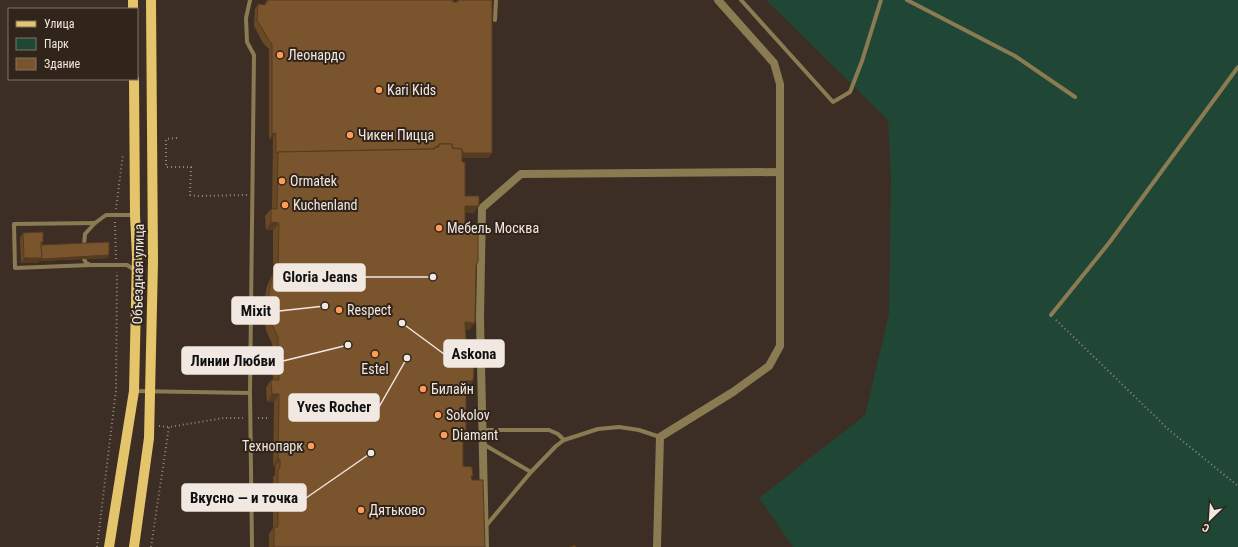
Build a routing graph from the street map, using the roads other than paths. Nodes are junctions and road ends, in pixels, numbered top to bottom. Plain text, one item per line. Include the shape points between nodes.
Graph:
1 (151, 0) edge
2 (250, 0) edge
3 (496, 0) edge
4 (718, 0) edge
5 (741, 0) edge
6 (881, 0) edge
7 (907, 0) edge
8 (495, 20) dead end
9 (1238, 67) edge
10 (134, 80) edge
11 (1075, 97) dead end
12 (780, 172) junction
13 (134, 215) junction
14 (95, 223) junction
15 (84, 245) edge
16 (84, 259) edge
17 (91, 265) junction
18 (136, 272) junction
19 (1051, 315) road end
20 (134, 391) junction
21 (150, 392) junction
22 (250, 393) junction
23 (482, 430) junction
24 (660, 438) junction
25 (564, 440) junction
26 (483, 443) junction
27 (531, 472) junction
28 (485, 527) junction
29 (109, 547) edge
30 (134, 547) edge
31 (252, 547) edge
32 (485, 547) edge
33 (657, 547) edge

1 - 21 main road, Объездная улица via 153,262
2 - 22 lane via 246,18 247,42 254,55
3 - 8 lane
4 - 12 street via 774,63 780,84
5 - 6 lane via 833,102 850,92
7 - 11 lane via 1015,56
9 - 19 lane via 1108,243
10 - 13 main road, Объездная улица
12 - 23 street via 521,174 482,208
12 - 24 street via 780,346 769,366
13 - 14 lane via 106,215
13 - 18 main road, Объездная улица
14 - 15 lane via 85,234
14 - 17 lane via 14,224 15,268
16 - 17 lane
17 - 18 lane via 127,265
18 - 20 main road, Объездная улица
20 - 21 lane
20 - 29 main road, Объездная улица
21 - 22 lane
21 - 30 main road, Объездная улица via 149,438
22 - 31 lane
23 - 25 lane via 549,430
23 - 26 street
24 - 25 lane via 639,430 619,427 598,429
24 - 33 street
25 - 27 lane
26 - 27 lane
26 - 28 street
27 - 28 lane
28 - 32 street

